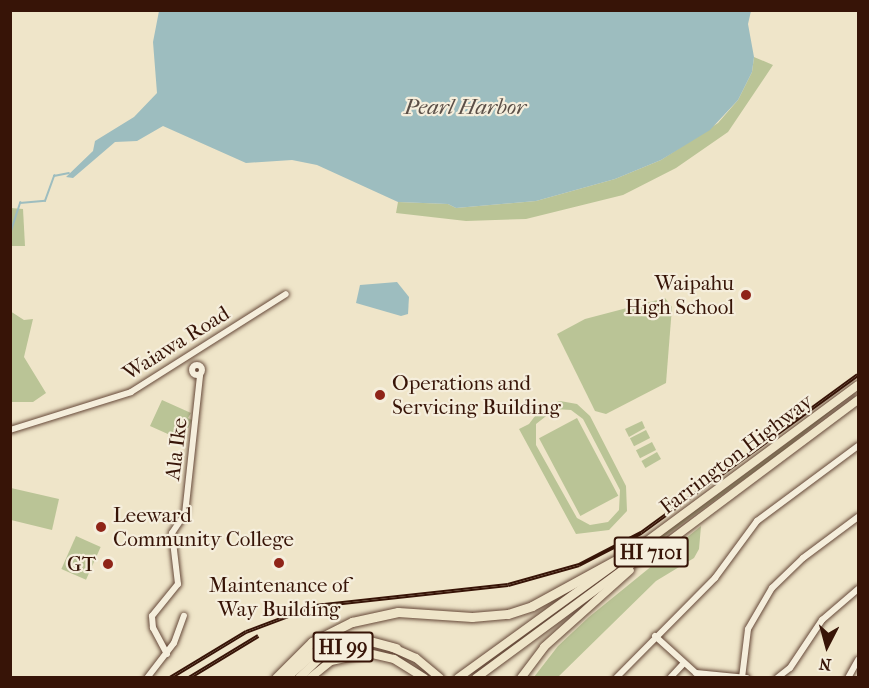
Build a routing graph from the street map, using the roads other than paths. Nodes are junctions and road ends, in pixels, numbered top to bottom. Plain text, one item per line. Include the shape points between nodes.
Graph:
1 (286, 294) dead end
2 (200, 375) dead end
3 (858, 385) edge
4 (858, 400) edge
5 (10, 430) edge
6 (858, 446) edge
7 (858, 517) edge
8 (664, 545) junction
9 (638, 548) junction
10 (858, 589) edge
11 (184, 616) dead end
12 (654, 636) junction
13 (396, 648) junction
14 (167, 654) junction
15 (858, 660) edge
16 (683, 664) junction
17 (438, 675) edge
18 (742, 677) edge
19 (147, 678) edge
20 (276, 678) edge
21 (285, 678) edge
22 (299, 678) edge
23 (310, 678) edge
24 (425, 678) edge
25 (458, 678) edge
26 (476, 678) edge
27 (520, 678) edge
28 (615, 678) edge
29 (670, 678) edge
30 (747, 678) edge
31 (777, 678) edge
32 (848, 678) edge

1 - 5 street, Waiawa Road via 131,392
2 - 14 street, Ala Ike via 185,514 172,533 178,584 152,616 153,628
3 - 9 main road, Farrington Highway / HI 7101
4 - 8 main road, Farrington Highway / HI 7101
6 - 12 street via 757,521 716,578
7 - 18 street via 803,558 767,595 748,630
8 - 26 main road, Farrington Highway / HI 7101 via 625,568
8 - 27 main road via 585,608 544,647
9 - 20 highway via 532,606 508,614 472,617 398,612 352,622 312,642
9 - 25 main road, Farrington Highway / HI 7101
10 - 31 street via 822,620 790,668
11 - 14 street
12 - 16 street
12 - 28 street
13 - 17 main road, HI 99
13 - 21 highway via 370,640 340,642 313,653
13 - 22 main road, HI 99 via 372,644 341,647 321,657
14 - 19 street
15 - 32 street
16 - 18 street via 701,675
16 - 29 street
18 - 30 street
23 - 24 main road via 339,658 368,653 394,659

